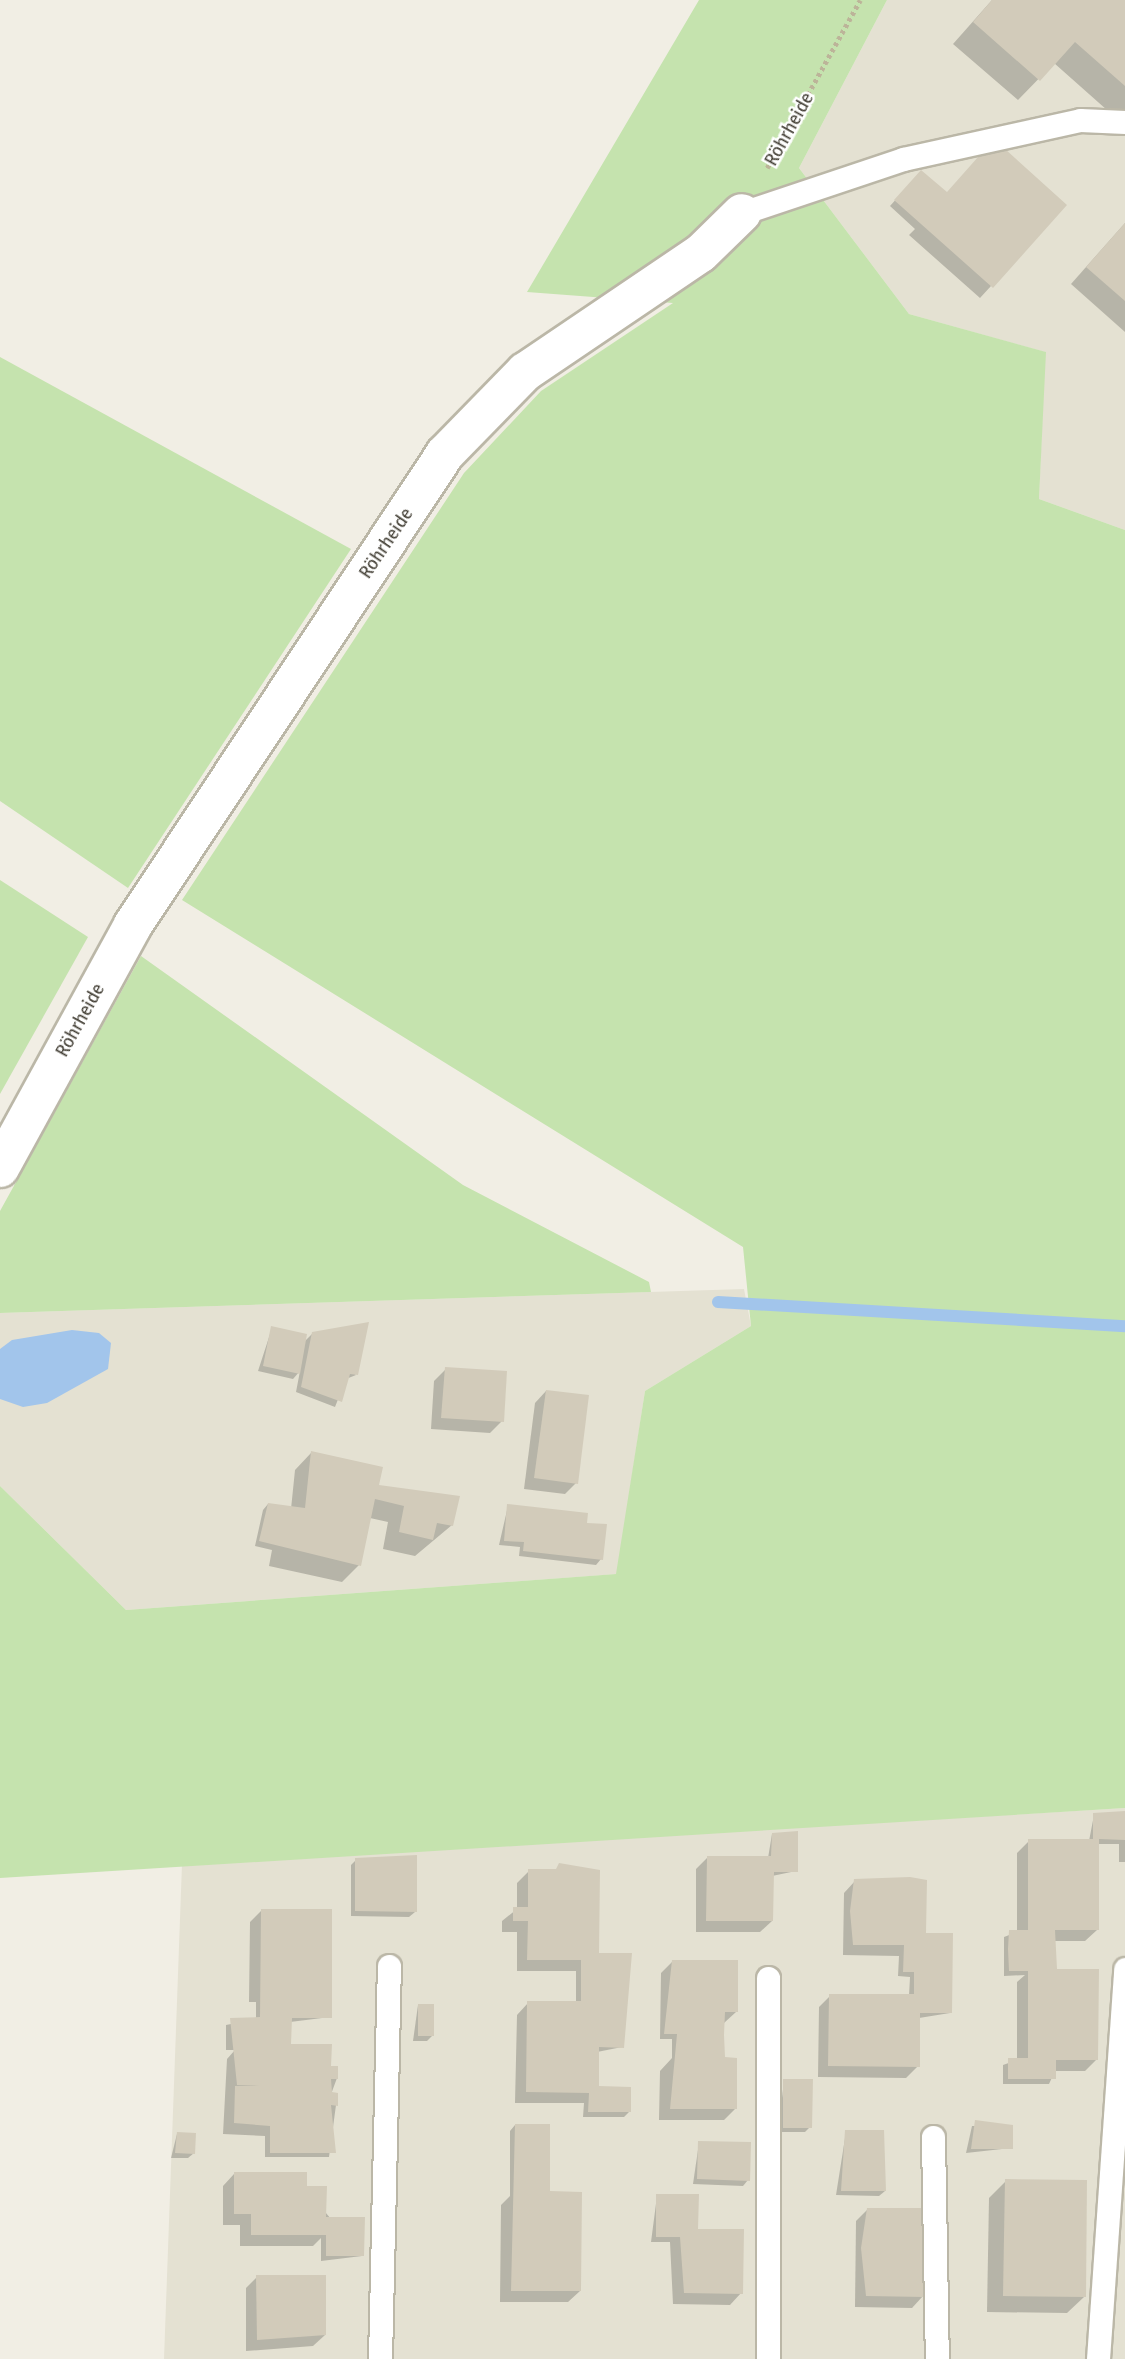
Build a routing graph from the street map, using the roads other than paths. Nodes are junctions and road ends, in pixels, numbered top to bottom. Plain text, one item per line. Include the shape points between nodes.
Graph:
1 (1125, 122) edge
2 (742, 213) joint
3 (0, 1168) edge
4 (389, 1966) dead end
5 (1125, 1969) edge
6 (768, 1978) dead end
7 (933, 2137) dead end
8 (380, 2359) edge
9 (768, 2359) edge
10 (937, 2359) edge
11 (1098, 2359) edge

1 - 2 lane via 1080,120 903,159
2 - 3 street, Röhrheide via 701,253 525,372 445,454 133,925
4 - 8 lane
5 - 11 lane
6 - 9 lane
7 - 10 lane

